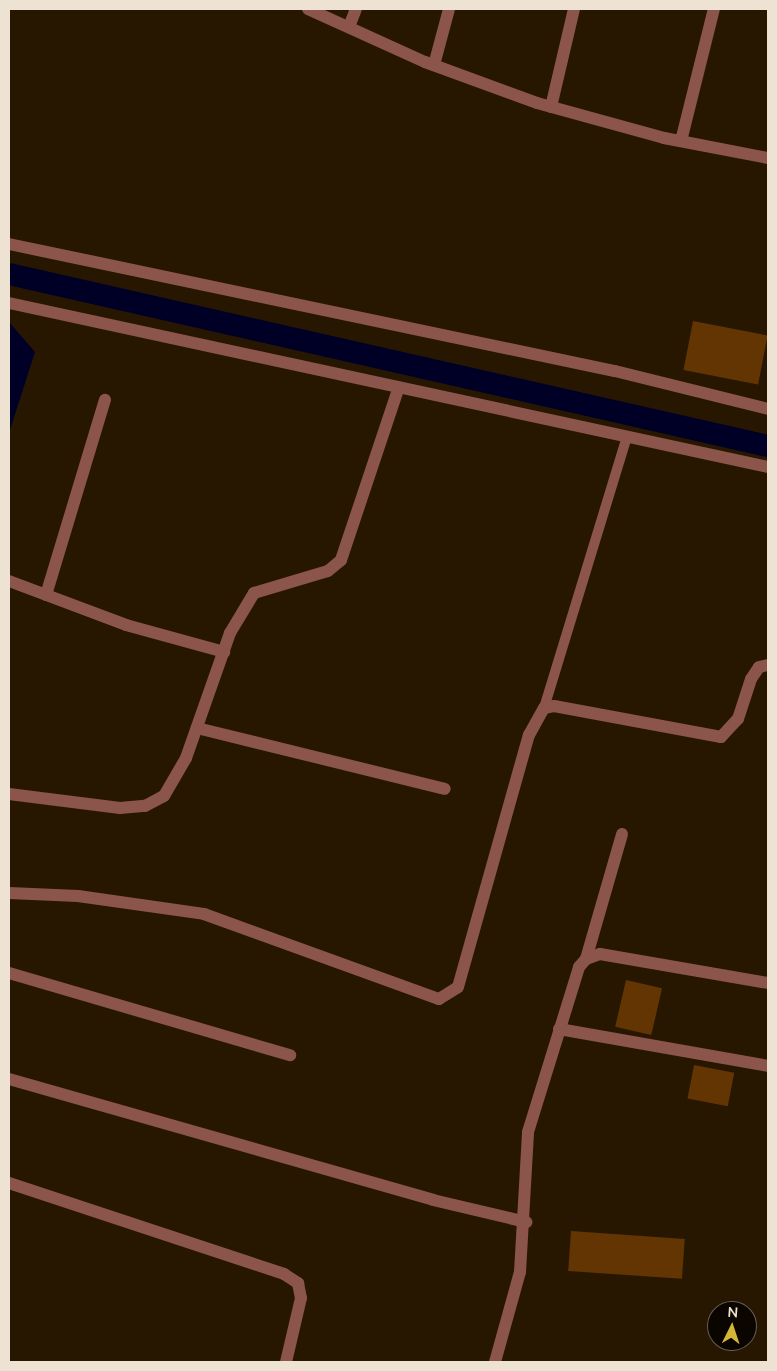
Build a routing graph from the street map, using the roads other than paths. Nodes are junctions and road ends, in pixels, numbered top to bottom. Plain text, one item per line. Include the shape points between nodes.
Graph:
1 (308, 9) edge
2 (356, 9) edge
3 (449, 9) edge
4 (574, 9) edge
5 (714, 9) edge
6 (348, 27) junction
7 (434, 65) junction
8 (551, 107) junction
9 (681, 141) junction
10 (768, 158) edge
11 (9, 244) edge
12 (9, 302) edge
13 (400, 387) junction
14 (105, 400) dead end
15 (768, 409) edge
16 (626, 439) junction
17 (768, 467) edge
18 (9, 581) edge
19 (46, 595) junction
20 (224, 652) junction
21 (768, 665) edge
22 (544, 708) junction
23 (197, 728) junction
24 (444, 789) dead end
25 (9, 794) edge
26 (622, 834) dead end
27 (9, 892) edge
28 (586, 958) junction
29 (9, 974) edge
30 (768, 983) edge
31 (559, 1029) junction
32 (290, 1055) dead end
33 (768, 1066) edge
34 (9, 1079) edge
35 (9, 1183) edge
36 (526, 1222) junction
37 (286, 1362) edge
38 (495, 1362) edge

1 - 6 street
2 - 6 street
3 - 7 street
4 - 8 street
5 - 9 street
6 - 7 street
7 - 8 street
8 - 9 street
9 - 10 street
11 - 15 street via 615,371
12 - 13 street
13 - 16 street
13 - 20 street via 341,560 328,571 254,594
14 - 19 street
16 - 17 street
16 - 22 lane
18 - 19 street
19 - 20 street via 126,625
20 - 23 street
21 - 22 street via 759,667 750,679 738,719 722,737 554,706
22 - 27 street via 529,734 458,987 439,999 204,914 78,896
23 - 24 street
23 - 25 street via 176,778 164,796 145,806 120,808
26 - 28 street
28 - 30 street via 600,954
28 - 31 street via 574,976
29 - 32 street
31 - 33 street
31 - 36 street via 525,1146
34 - 36 street via 433,1200
35 - 37 street via 284,1274 298,1283 301,1298
36 - 38 street via 515,1298

